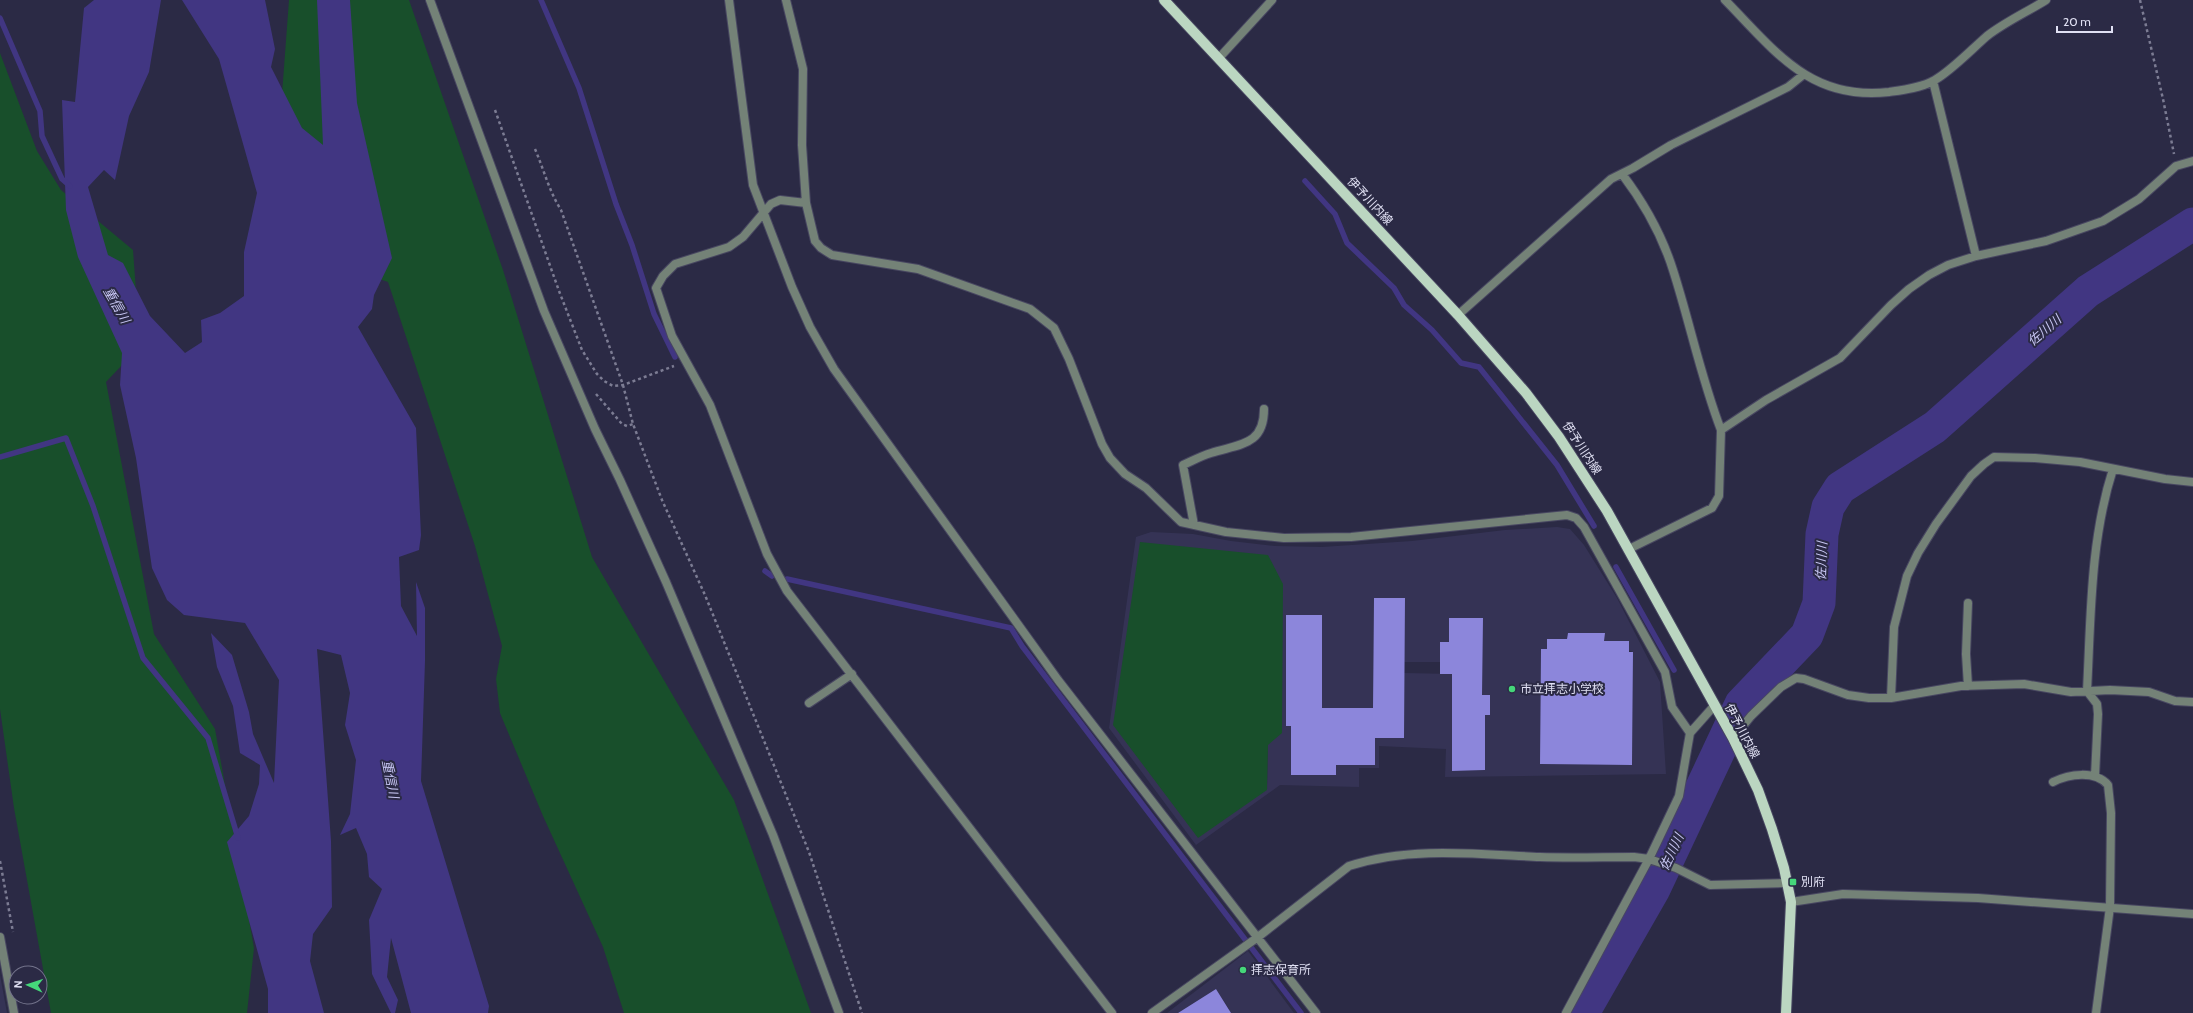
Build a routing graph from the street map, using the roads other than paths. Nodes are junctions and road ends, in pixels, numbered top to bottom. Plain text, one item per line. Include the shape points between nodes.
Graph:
1 (430, 0) edge
2 (729, 0) edge
3 (786, 0) edge
4 (1164, 0) edge
5 (1272, 0) edge
6 (1725, 0) edge
7 (2046, 0) edge
8 (1219, 58) junction
9 (1803, 75) junction
10 (1933, 81) junction
11 (2193, 161) edge
12 (1622, 174) junction
13 (806, 203) junction
14 (762, 214) junction
15 (1976, 256) junction
16 (1458, 315) junction
17 (1264, 409) dead end
18 (1720, 430) junction
19 (2113, 469) junction
20 (2193, 482) edge
21 (1194, 525) junction
22 (1628, 549) junction
23 (1968, 603) dead end
24 (852, 674) junction
25 (1968, 686) junction
26 (2087, 691) junction
27 (1891, 698) junction
28 (2193, 702) edge
29 (809, 703) dead end
30 (1716, 710) junction
31 (1690, 733) junction
32 (1734, 740) junction
33 (2095, 776) junction
34 (2053, 782) dead end
35 (1651, 860) junction
36 (1787, 883) junction
37 (1791, 902) junction
38 (2110, 907) junction
39 (2193, 914) edge
40 (0, 937) edge
41 (1258, 937) junction
42 (14, 1013) edge
43 (839, 1013) edge
44 (1112, 1013) edge
45 (1152, 1013) edge
46 (1316, 1013) edge
47 (1566, 1013) edge
48 (1786, 1013) edge
49 (2096, 1013) edge

1 - 43 street via 544,311 663,575 773,835
2 - 14 street via 753,185
3 - 13 street via 803,69 802,145
4 - 8 main road, 伊予川内線
5 - 8 street
6 - 9 street via 1784,60
7 - 10 street via 1988,35
8 - 16 main road, 伊予川内線
9 - 10 street via 1834,89 1854,92 1907,90
9 - 12 street via 1788,87 1672,145
10 - 15 street
11 - 15 street via 2176,166 2139,199 2103,221 2046,241
12 - 16 street via 1611,179
12 - 18 street via 1647,211 1673,269 1706,391
13 - 14 street via 780,200 771,204
13 - 21 street via 816,241 821,248 832,254 918,268 1030,309 1044,318 1054,328 1063,345 1110,458 1181,522
14 - 24 street via 753,227 729,247 675,264 656,288 672,336 710,405 776,573 787,591
14 - 41 street via 810,327 834,369 1058,680
15 - 18 street via 1948,265 1909,289 1840,358 1766,400
16 - 22 main road, 伊予川内線 via 1526,393 1559,437 1607,511
17 - 21 street via 1260,430 1249,442 1182,465
18 - 22 street via 1719,496 1712,508
19 - 20 street
19 - 26 street via 2100,515 2095,553
19 - 27 street via 2080,462 2012,456 1994,457 1971,476 1936,524 1907,576 1894,627
21 - 31 street via 1226,532 1284,538 1351,537 1567,515 1576,518 1584,527 1665,672 1672,707
22 - 30 main road, 伊予川内線
23 - 25 street
24 - 29 street
24 - 44 street
25 - 26 street via 2024,684 2071,692
25 - 27 street
26 - 28 street via 2149,692 2175,700
26 - 33 street via 2097,704 2098,714
27 - 32 street via 1848,695 1804,678 1796,678 1781,686 1751,716
30 - 31 street
30 - 32 main road, 伊予川内線
31 - 35 street via 1679,796
32 - 36 main road, 伊予川内線 via 1758,790
33 - 34 street via 2068,775
33 - 38 street via 2103,779 2108,785 2111,812
35 - 36 street via 1676,868 1710,885
35 - 41 street via 1438,851 1362,862 1349,866
35 - 47 street
36 - 37 main road, 伊予川内線
37 - 38 street via 1843,894 1978,898
37 - 48 main road, 伊予川内線
38 - 39 street
38 - 49 street
40 - 42 street
41 - 45 street
41 - 46 street

